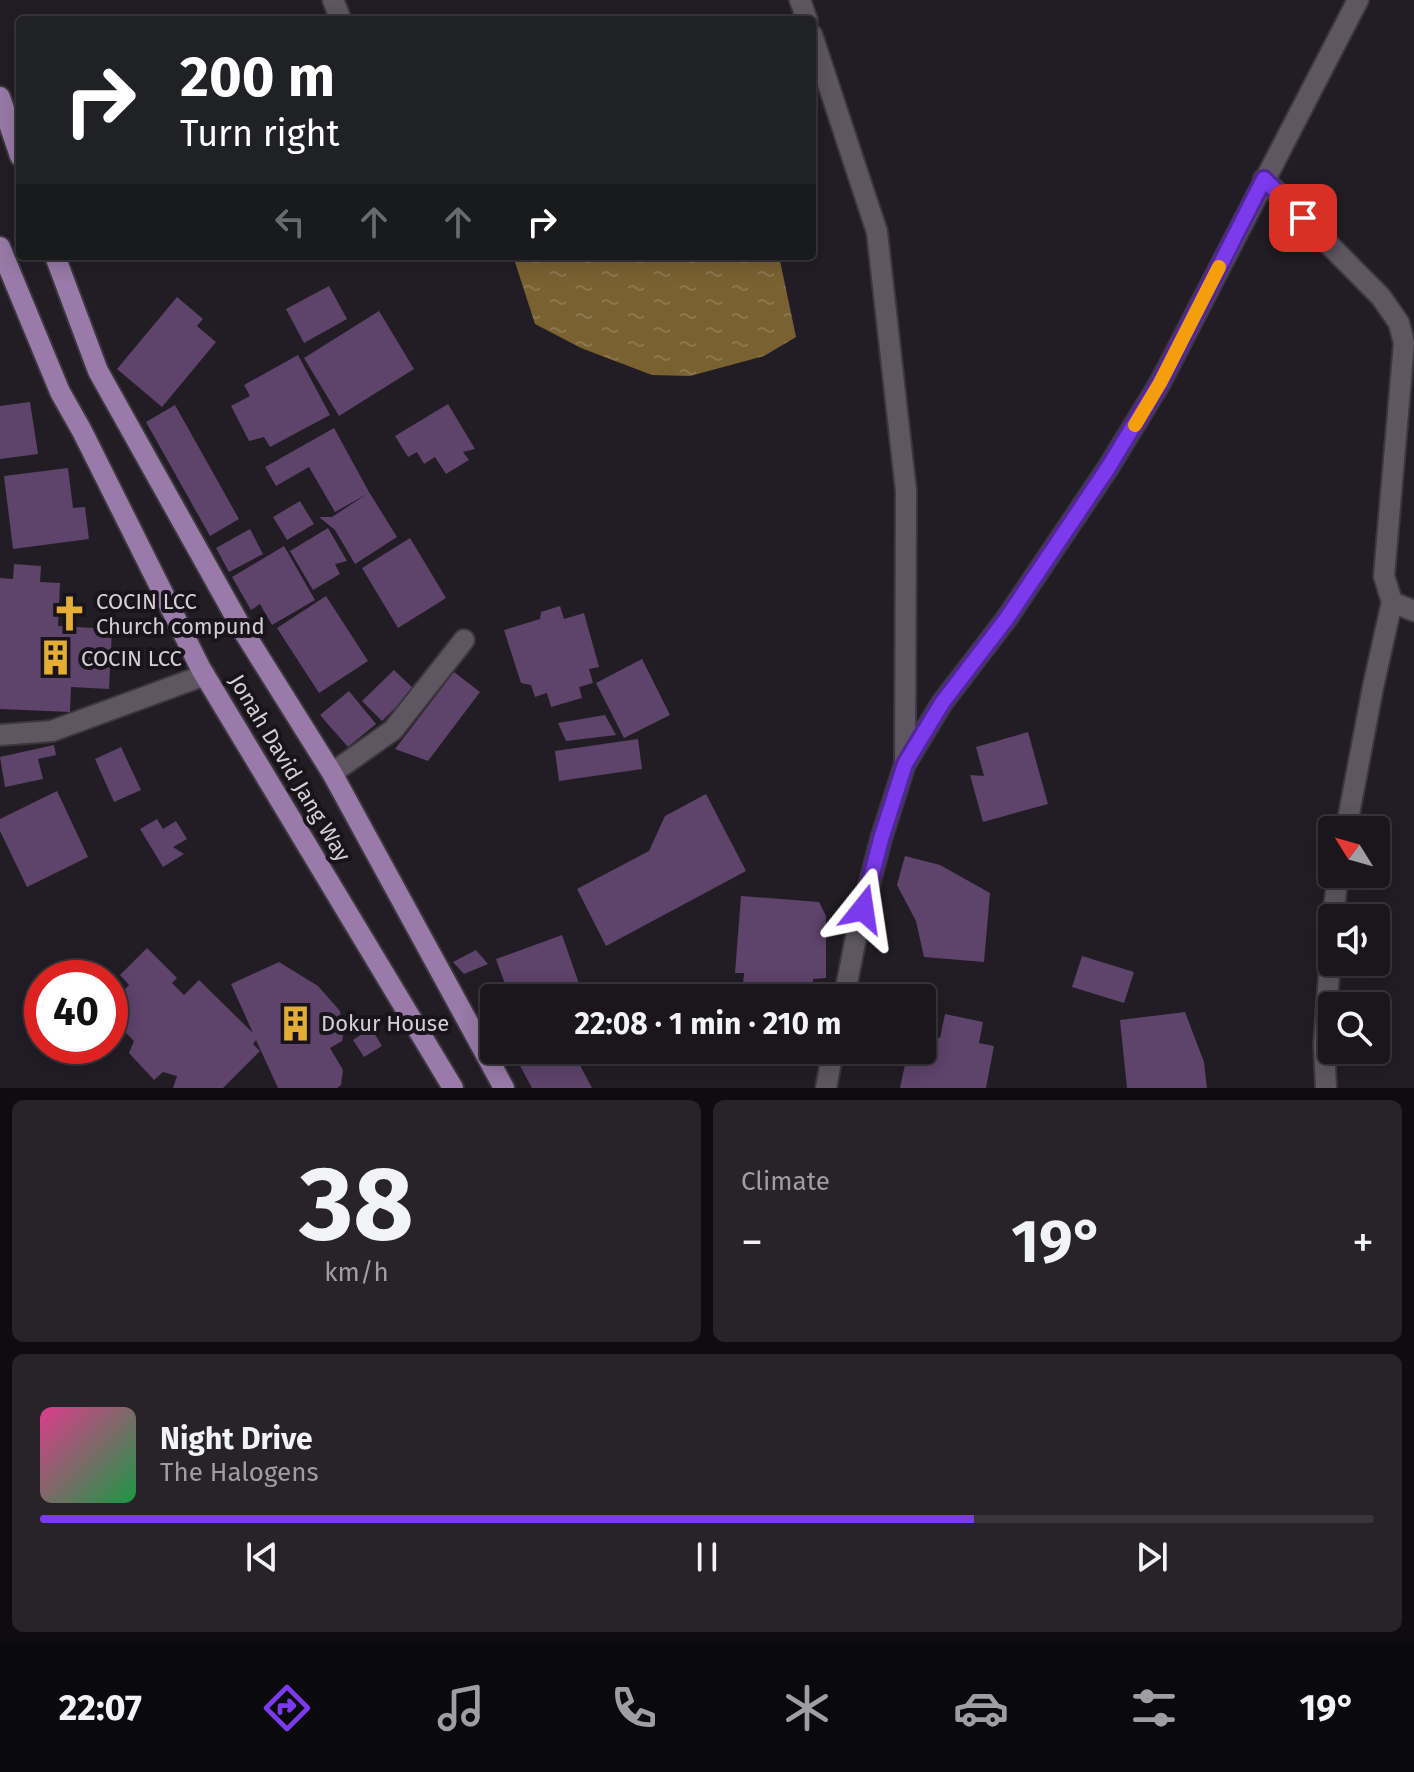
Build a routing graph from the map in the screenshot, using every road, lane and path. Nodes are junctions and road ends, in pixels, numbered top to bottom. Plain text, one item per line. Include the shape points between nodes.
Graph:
1 (1358, 0) edge
2 (816, 47) edge
3 (0, 97) edge
4 (16, 144) edge
5 (1264, 179) junction
6 (0, 247) edge
7 (56, 260) edge
8 (1392, 602) junction
9 (1414, 611) edge
10 (464, 640) dead end
11 (205, 675) junction
12 (0, 735) edge
13 (905, 764) junction
14 (332, 773) junction
15 (1349, 816) edge
16 (1329, 976) edge
17 (847, 984) edge
18 (830, 1064) edge
19 (453, 1088) edge
20 (504, 1088) edge
21 (826, 1088) edge
22 (1326, 1088) edge

1 - 5 street
2 - 13 street via 877,232 906,491
3 - 4 main road
5 - 8 street via 1381,297 1399,323 1404,343 1384,576
5 - 13 street via 1146,407
6 - 11 main road, Jonah David Jang Way via 60,392
7 - 14 main road via 98,371 245,634
8 - 9 street
8 - 15 street
10 - 14 street via 393,730
11 - 12 street via 52,731
11 - 19 main road, Jonah David Jang Way
13 - 17 street via 881,839
14 - 20 main road
16 - 22 street
18 - 21 street

